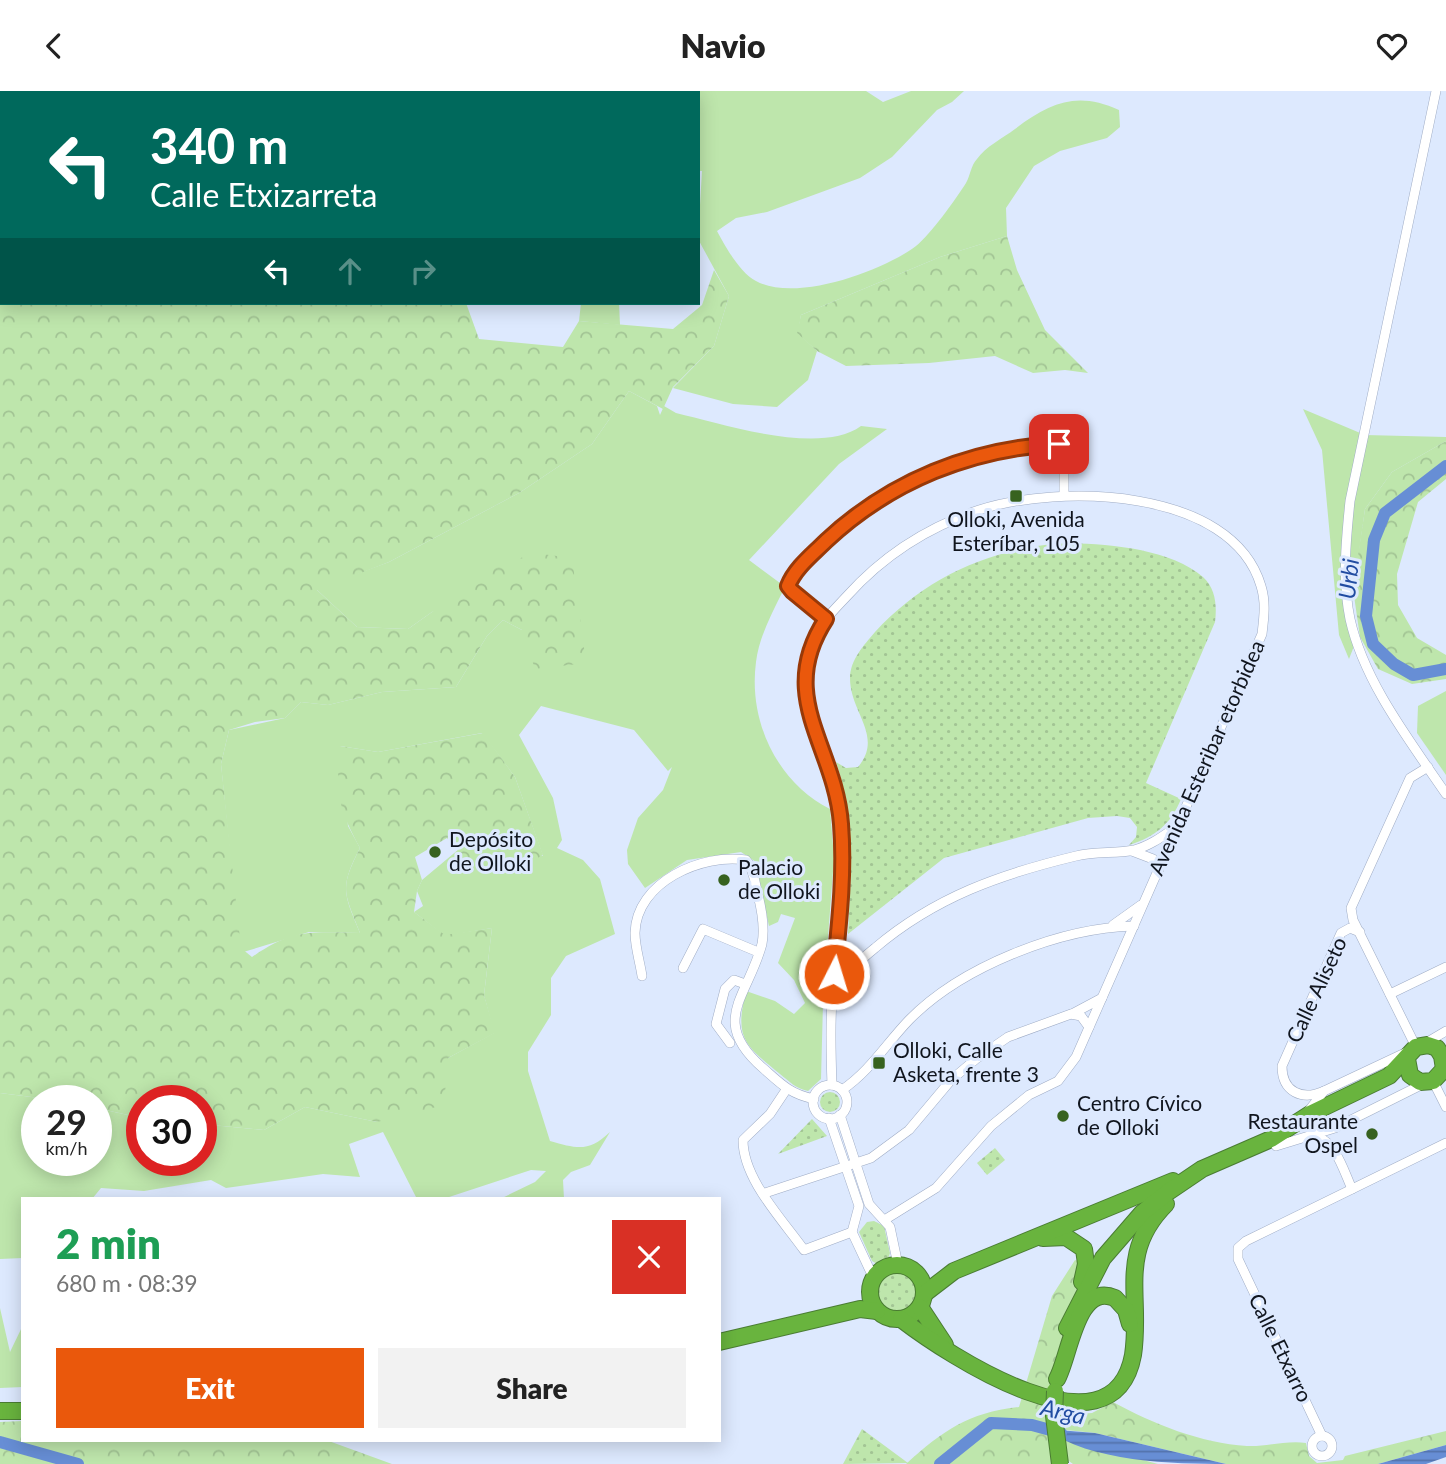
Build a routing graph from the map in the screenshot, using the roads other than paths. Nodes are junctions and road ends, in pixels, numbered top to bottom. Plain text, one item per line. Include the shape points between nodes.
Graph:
1 (1436, 91) edge
2 (1065, 495) junction
3 (826, 619) junction
4 (1428, 767) junction
5 (1446, 794) edge
6 (1178, 826) junction
7 (1132, 851) junction
8 (1158, 871) junction
9 (1144, 902) junction
10 (1134, 926) junction
11 (1105, 929) junction
12 (1360, 932) junction
13 (1126, 943) junction
14 (836, 949) junction
15 (758, 952) junction
16 (860, 961) junction
17 (1446, 967) edge
18 (683, 968) dead end
19 (642, 976) dead end
20 (745, 984) junction
21 (1390, 995) junction
22 (1102, 998) junction
23 (832, 999) junction
24 (1070, 1014) junction
25 (1089, 1027) junction
26 (1446, 1031) edge
27 (730, 1043) dead end
28 (1430, 1063) edge
29 (832, 1085) junction
30 (786, 1090) junction
31 (842, 1090) junction
32 (1324, 1091) junction
33 (814, 1099) junction
34 (1446, 1107) edge
35 (840, 1115) junction
36 (829, 1118) junction
37 (1303, 1119) junction
38 (1313, 1136) junction
39 (1446, 1143) edge
40 (1276, 1146) junction
41 (850, 1165) junction
42 (1204, 1172) junction
43 (1352, 1189) junction
44 (765, 1193) junction
45 (876, 1214) junction
46 (857, 1219) junction
47 (886, 1219) junction
48 (852, 1232) junction
49 (1014, 1247) junction
50 (898, 1265) junction
51 (954, 1271) junction
52 (919, 1276) junction
53 (872, 1286) junction
54 (922, 1300) junction
55 (877, 1311) junction
56 (827, 1317) junction
57 (901, 1319) junction
58 (1067, 1328) junction
59 (721, 1342) edge
60 (957, 1357) junction
61 (1056, 1385) junction
62 (1076, 1409) junction
63 (0, 1411) edge
64 (21, 1411) edge
65 (1322, 1436) dead end
66 (1060, 1464) edge

1 - 4 street via 1350,501 1345,569 1350,617 1360,652
2 - 3 street, Avenida Esteribar etorbidea via 979,510 927,533 882,562
2 - 3 street via 1064,449 1059,444 1014,448 954,463 891,492 837,531 792,576 788,586
2 - 6 street, Avenida Esteribar etorbidea via 1140,503 1210,526 1251,564 1261,586 1265,609 1262,633
3 - 14 street, Avenida Esteribar etorbidea via 814,638 804,680 809,716 831,772 841,821 843,863
4 - 5 street
4 - 12 street, Calle Aliseto via 1409,778 1352,905
6 - 7 street
6 - 8 street, Avenida Esteribar etorbidea
7 - 8 street via 1153,859
7 - 16 street via 1102,850 980,883 923,911
8 - 9 street, Avenida Esteribar etorbidea
9 - 10 street, Avenida Esteribar etorbidea
9 - 11 street
10 - 11 street
10 - 13 street, Avenida Esteribar etorbidea
11 - 13 street via 1119,932
11 - 31 street via 1020,951 964,977 920,1010 864,1073
12 - 21 street
12 - 32 street, Calle Aliseto via 1350,928 1341,933 1282,1066 1286,1084 1296,1094 1313,1096
13 - 22 street, Avenida Esteribar etorbidea
14 - 16 street via 845,959
14 - 23 street, Avenida Esteribar etorbidea
15 - 18 street via 703,929
15 - 19 street via 764,924 750,865 738,859 694,865 663,882 641,911 635,933
15 - 20 street
16 - 23 street
17 - 21 street
20 - 27 street via 734,980 725,989 716,1024
20 - 30 street via 735,1010 735,1031 749,1056
21 - 28 street
22 - 24 street
22 - 25 street, Avenida Esteribar etorbidea
23 - 29 street, Avenida Esteribar etorbidea
24 - 25 street via 1080,1016
24 - 41 street via 1008,1037 951,1080 892,1145
25 - 47 street, Avenida Esteribar etorbidea via 1076,1057 1058,1081 1003,1114 936,1188
26 - 28 street
28 - 32 street
28 - 34 street
28 - 37 highway via 1389,1076
28 - 38 street
28 - 40 highway
29 - 31 street
29 - 33 street via 822,1087
30 - 33 street
30 - 44 street via 770,1114 743,1140 747,1161
31 - 35 street via 846,1106
32 - 37 street
33 - 36 street via 815,1110
35 - 36 street
35 - 41 street
36 - 41 street
37 - 42 highway
38 - 40 street
38 - 43 street via 1324,1138 1331,1146
39 - 43 street
40 - 42 highway
41 - 44 street
41 - 45 street
41 - 46 street via 859,1206
42 - 49 highway
42 - 58 highway via 1142,1213 1103,1258
42 - 62 highway via 1159,1210 1136,1248 1134,1341 1128,1372 1102,1403
43 - 65 street, Calle Etxarro via 1238,1248 1237,1259
44 - 48 street via 804,1250
45 - 46 street
45 - 47 street
46 - 48 street
47 - 50 street
48 - 53 street
49 - 51 highway
49 - 58 highway via 1052,1235 1066,1237 1084,1249 1086,1265
50 - 52 highway
50 - 53 highway via 884,1268
51 - 52 highway
51 - 54 highway
52 - 54 highway
53 - 55 highway
53 - 56 highway
54 - 57 highway
54 - 60 highway via 932,1329
55 - 56 highway
55 - 57 highway
56 - 59 highway
57 - 60 highway
58 - 61 highway
60 - 62 highway via 1035,1401
61 - 62 highway via 1087,1302 1098,1296 1115,1298 1130,1319 1123,1373 1108,1393
61 - 66 highway, bridge via 1054,1416
63 - 64 highway

